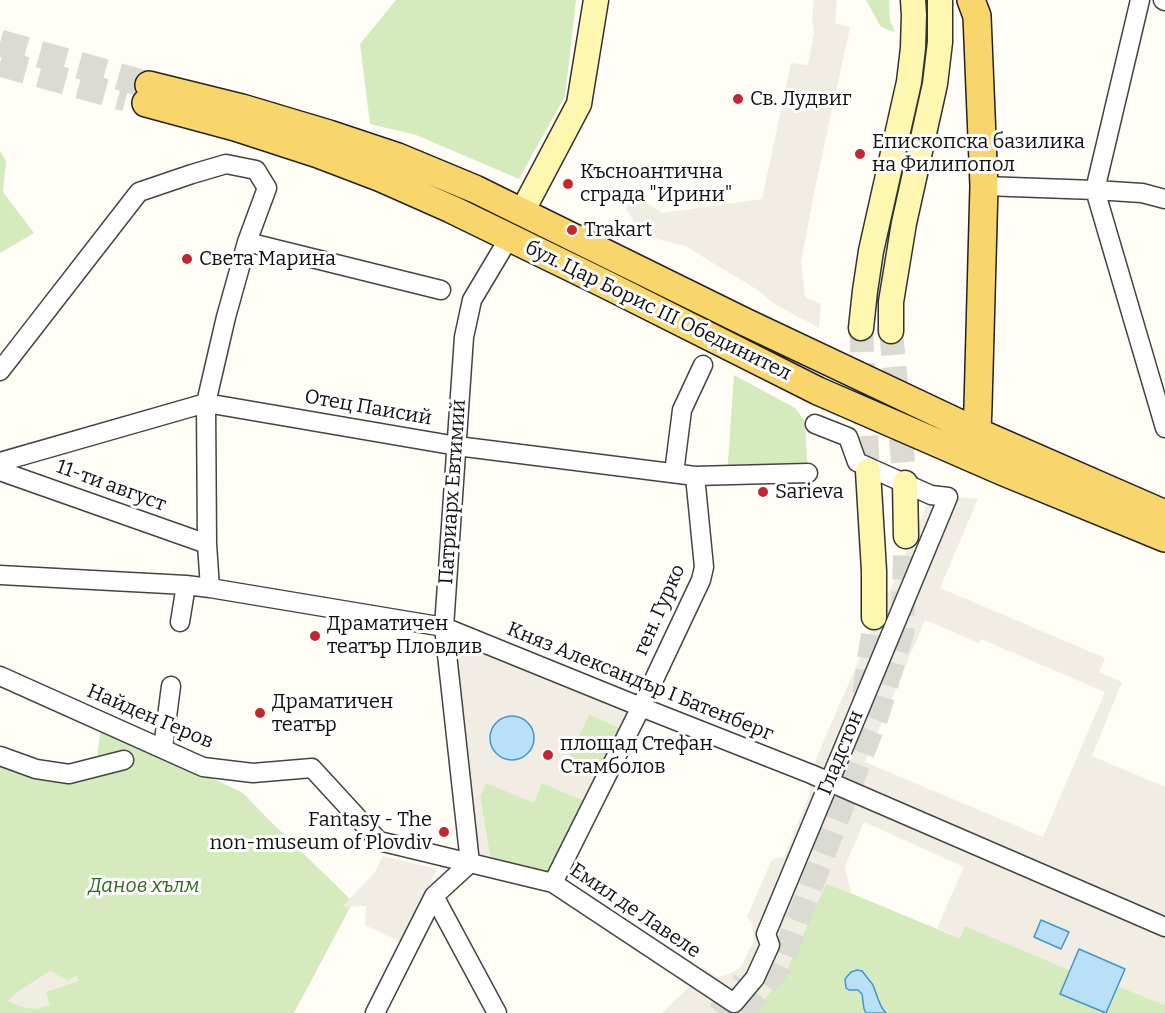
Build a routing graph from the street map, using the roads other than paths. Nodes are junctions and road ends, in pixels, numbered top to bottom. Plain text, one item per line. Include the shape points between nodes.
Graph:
1 (596, 0) edge
2 (913, 0) edge
3 (940, 0) edge
4 (971, 0) edge
5 (1140, 0) edge
6 (984, 186) junction
7 (1095, 190) junction
8 (1165, 199) edge
9 (522, 212) junction
10 (508, 237) junction
11 (248, 242) junction
12 (441, 290) dead end
13 (861, 328) tunnel mouth
14 (891, 330) tunnel mouth
15 (4, 360) edge
16 (703, 366) dead end
17 (1156, 375) edge
18 (206, 403) junction
19 (815, 424) dead end
20 (1165, 428) edge
21 (976, 431) junction
22 (457, 446) junction
23 (952, 450) junction
24 (0, 462) edge
25 (0, 471) edge
26 (868, 471) tunnel mouth
27 (808, 472) dead end
28 (674, 473) junction
29 (695, 476) junction
30 (905, 483) tunnel mouth
31 (1165, 514) edge
32 (906, 536) tunnel mouth
33 (1165, 538) edge
34 (207, 544) junction
35 (0, 575) edge
36 (186, 585) junction
37 (210, 588) junction
38 (874, 617) tunnel mouth
39 (180, 622) dead end
40 (444, 627) junction
41 (0, 676) edge
42 (171, 686) dead end
43 (641, 707) junction
44 (163, 748) junction
45 (0, 756) edge
46 (124, 760) dead end
47 (829, 782) junction
48 (470, 863) junction
49 (553, 883) junction
50 (434, 896) junction
51 (1165, 927) edge
52 (734, 1003) joint
53 (375, 1013) edge
54 (497, 1013) edge

1 - 9 main road via 579,104
2 - 13 main road via 909,82 871,251
3 - 14 main road via 935,84 904,223 891,302
4 - 6 main road via 977,15
5 - 7 street
6 - 7 street
6 - 21 main road
7 - 8 street via 1142,193
7 - 17 street
9 - 10 main road, бул. Цар Борис III Обединител via 398,157 328,134 242,108 148,94 381,178
9 - 21 main road, бул. Цар Борис III Обединител
10 - 22 street, Патриарх Евтимий via 472,300 464,337
10 - 23 main road, бул. Цар Борис III Обединител via 819,391
11 - 12 street
11 - 15 street via 267,188 256,170 226,164 139,192
11 - 18 street
16 - 28 street via 682,410
17 - 20 street
18 - 22 street, Отец Паисий
18 - 24 street, Отец Паисий
18 - 34 street
19 - 47 street, Гладстон via 848,437 858,462 931,495 948,497
21 - 23 main road via 970,444
21 - 31 main road, бул. Цар Борис III Обединител
22 - 28 street, Отец Паисий
22 - 40 street, Патриарх Евтимий
23 - 33 main road, бул. Цар Борис III Обединител
25 - 34 street, 11-ти август
26 - 38 main road
27 - 29 street, Отец Паисий
28 - 29 street, Отец Паисий
29 - 43 street, ген. Гурко via 704,567 701,580
30 - 32 main road
34 - 37 street
35 - 36 street, Княз Александър I Батенберг
36 - 37 street, Княз Александър I Батенберг
36 - 39 street
37 - 40 street, Княз Александър I Батенберг
40 - 43 street, Княз Александър I Батенберг
40 - 48 street, Патриарх Евтимий
41 - 44 street, Найден Геров
42 - 44 street
43 - 47 street, Княз Александър I Батенберг
43 - 49 street, ген. Гурко
44 - 48 street, Найден Геров via 202,767 253,773 312,768 379,841
45 - 46 street via 36,769 69,774
47 - 51 street, Княз Александър I Батенберг
47 - 52 street, Гладстон via 766,934 770,945 755,978
48 - 49 street, Емил де Лавеле
48 - 50 street
49 - 52 street, Емил де Лавеле
50 - 53 street
50 - 54 street

